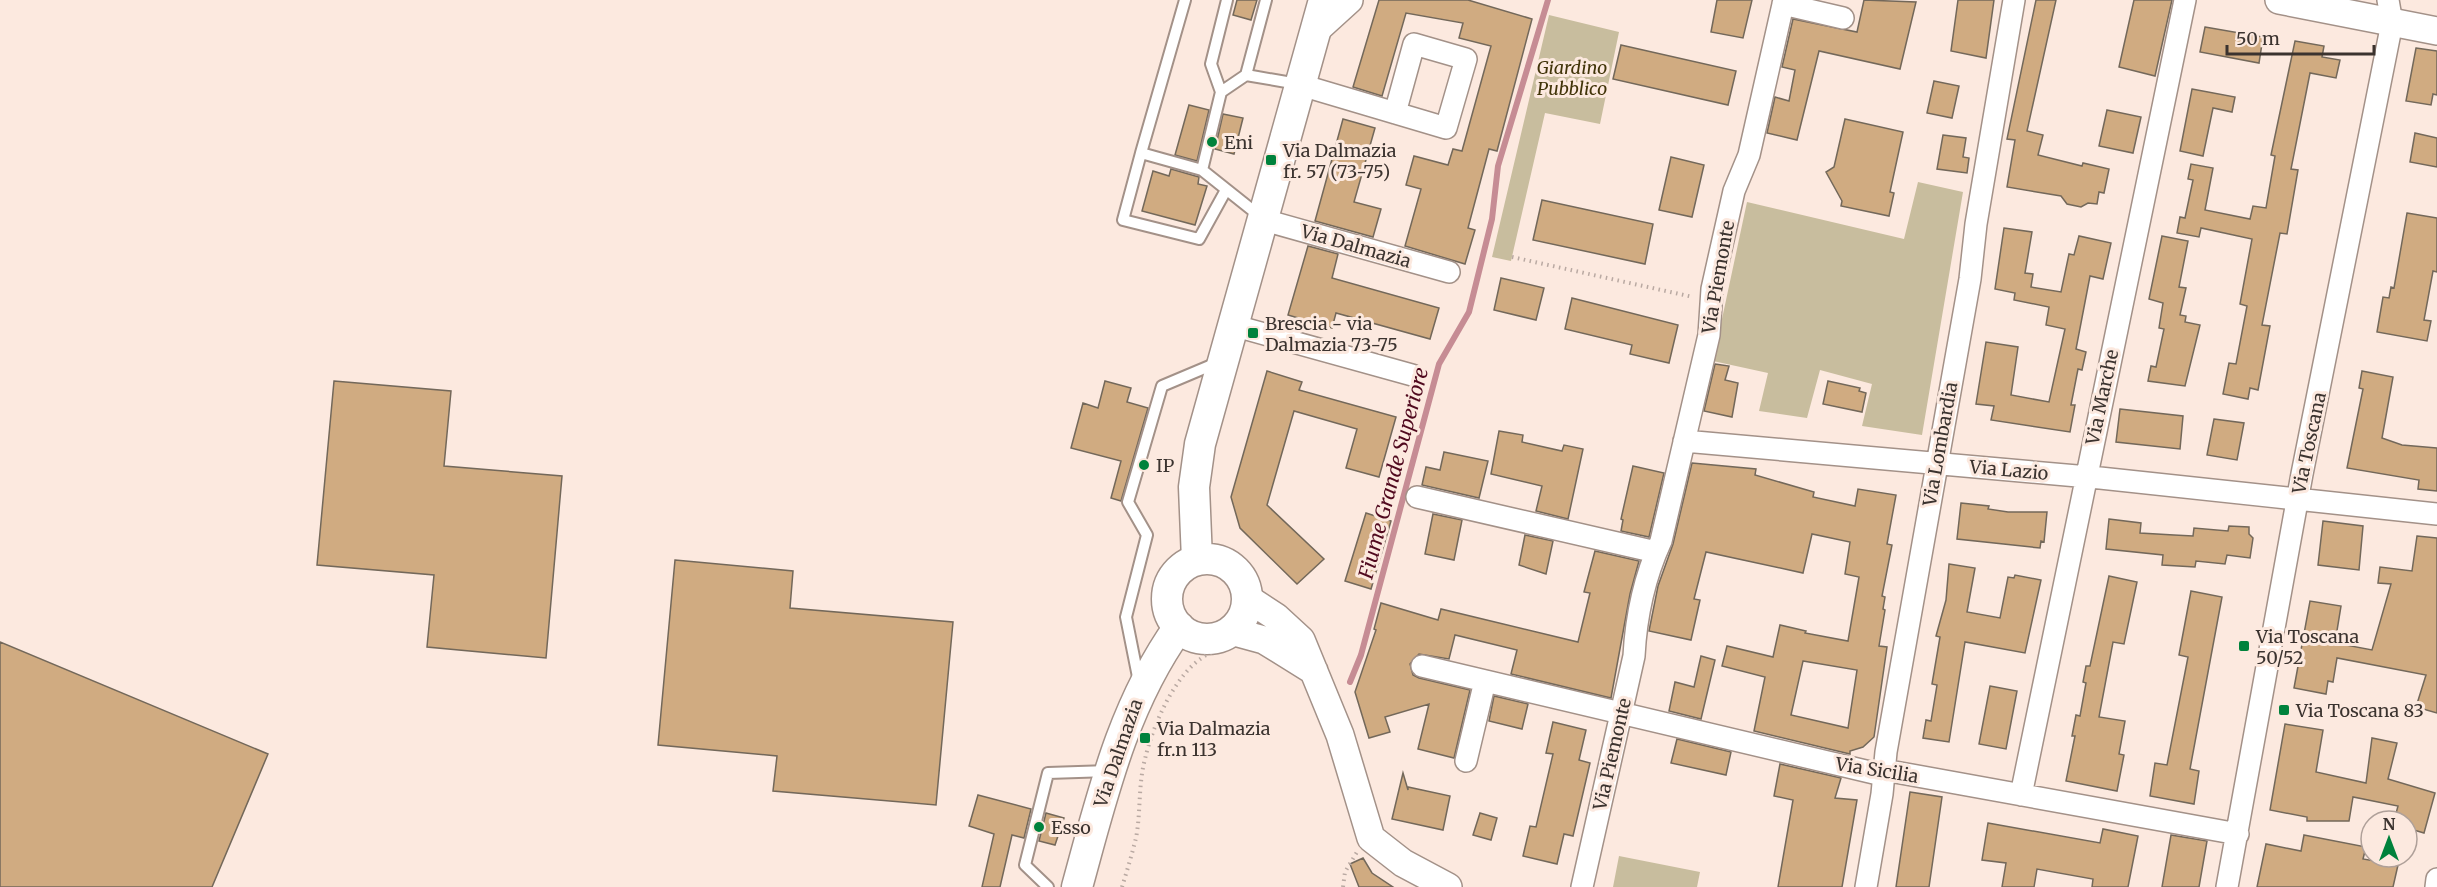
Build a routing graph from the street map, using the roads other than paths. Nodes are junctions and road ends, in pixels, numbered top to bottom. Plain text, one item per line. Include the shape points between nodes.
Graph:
1 (1185, 0) edge
2 (1227, 0) edge
3 (1266, 0) edge
4 (1324, 0) edge
5 (1349, 0) edge
6 (2014, 0) edge
7 (2185, 0) edge
8 (2279, 0) edge
9 (1783, 2) edge
10 (2390, 12) edge
11 (1843, 18) dead end
12 (1316, 30) junction
13 (2437, 31) edge
14 (1246, 75) junction
15 (1301, 85) junction
16 (1221, 92) junction
17 (1395, 113) dead end
18 (1141, 153) junction
19 (1202, 170) junction
20 (1226, 190) junction
21 (1264, 220) junction
22 (1449, 272) dead end
23 (1232, 325) junction
24 (1222, 361) junction
25 (1412, 375) dead end
26 (1684, 441) junction
27 (1936, 463) junction
28 (2086, 477) junction
29 (1417, 497) dead end
30 (2297, 498) junction
31 (2437, 514) edge
32 (1656, 552) junction
33 (1197, 560) junction
34 (1247, 598) junction
35 (1179, 627) junction
36 (1227, 640) junction
37 (1422, 666) dead end
38 (1314, 671) junction
39 (1485, 681) junction
40 (1141, 689) junction
41 (1621, 714) junction
42 (1466, 761) dead end
43 (1109, 771) junction
44 (1884, 772) junction
45 (2021, 795) junction
46 (2238, 834) junction
47 (2437, 879) edge
48 (1048, 887) edge
49 (1077, 887) edge
50 (1448, 887) edge
51 (1582, 887) edge
52 (1866, 887) edge
53 (2227, 887) edge
54 (2436, 887) edge

1 - 18 lane
2 - 16 lane via 1211,64
3 - 14 lane
4 - 12 main road
5 - 12 street
6 - 27 street, Via Lombardia
7 - 28 street, Via Marche
8 - 10 street
9 - 11 street, Via Piemonte
9 - 26 street, Via Piemonte via 1749,155 1734,191
10 - 13 street
10 - 30 street, Via Toscana
12 - 15 main road
14 - 15 lane
14 - 16 lane
15 - 17 street
15 - 21 main road
16 - 19 lane
18 - 19 lane
18 - 20 lane via 1123,220 1199,239
19 - 20 lane
20 - 21 lane
21 - 22 street, Via Dalmazia
21 - 23 main road
23 - 24 main road
23 - 25 street
24 - 33 main road via 1200,444 1194,487
24 - 40 lane via 1162,386 1128,502 1147,535 1126,617
26 - 27 street, Via Lazio
26 - 32 street, Via Piemonte
27 - 28 street, Via Lazio
27 - 44 street, Via Lombardia
28 - 30 street, Via Lazio
28 - 45 street, Via Marche
29 - 32 street
30 - 31 street, Via Lazio
30 - 46 street, Via Toscana
32 - 41 street, Via Piemonte via 1636,629
33 - 34 main road via 1215,560 1232,567 1243,581
33 - 35 main road via 1182,567 1168,588 1170,613
34 - 36 main road via 1243,616
34 - 38 street via 1301,640
35 - 36 main road via 1204,639
35 - 40 main road, Via Dalmazia
36 - 38 street via 1264,640
37 - 39 street, Via Sicilia
38 - 50 street via 1340,735 1371,838 1403,863
39 - 41 street, Via Sicilia
39 - 42 street
40 - 43 main road, Via Dalmazia
41 - 44 street, Via Sicilia via 1860,770
41 - 51 street, Via Piemonte
43 - 48 lane via 1048,773 1025,865
43 - 49 main road, Via Dalmazia
44 - 45 street, Via Sicilia
44 - 52 street, Via Lombardia
45 - 46 street, Via Sicilia
46 - 53 street, Via Toscana
47 - 54 street

